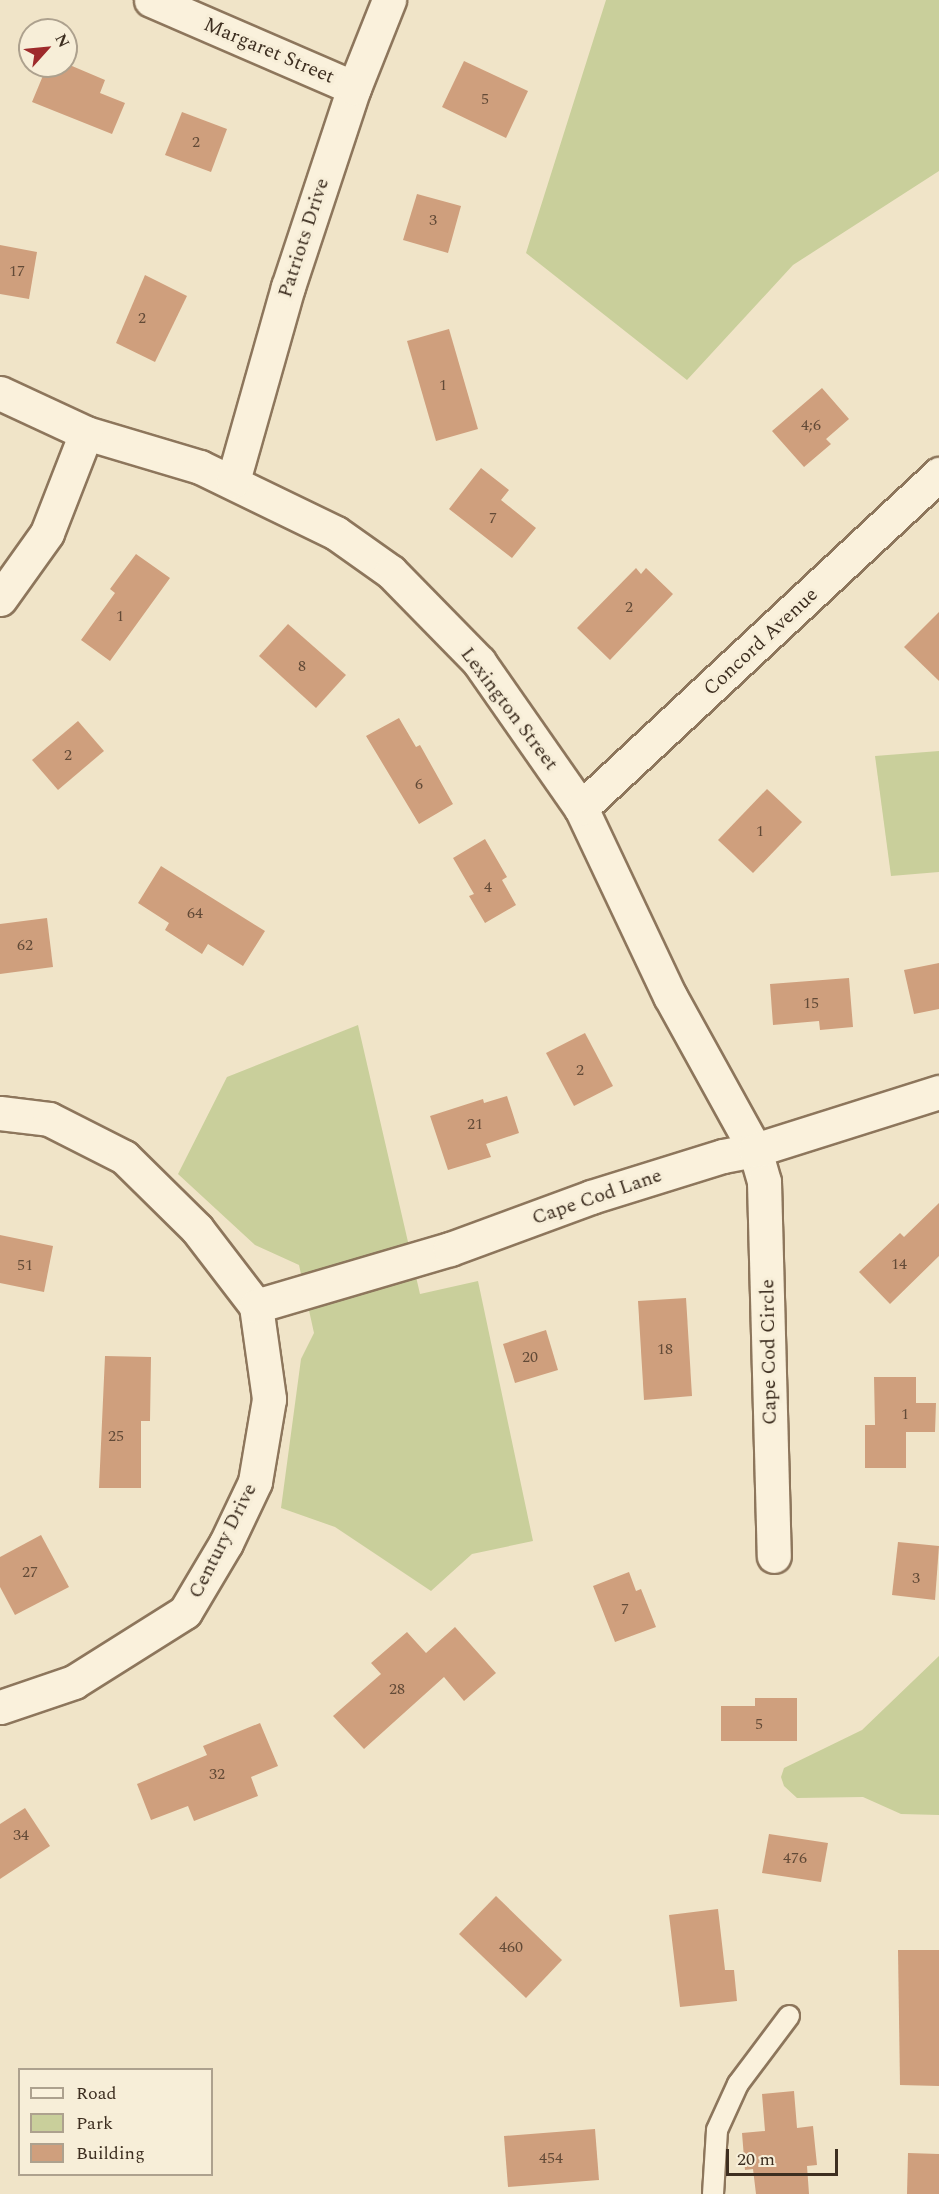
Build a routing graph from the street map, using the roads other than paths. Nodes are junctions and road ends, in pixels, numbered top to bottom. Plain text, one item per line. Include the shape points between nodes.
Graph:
1 (151, 0) edge
2 (389, 0) edge
3 (354, 88) junction
4 (0, 393) edge
5 (86, 433) junction
6 (939, 474) edge
7 (233, 481) junction
8 (0, 598) edge
9 (581, 808) junction
10 (939, 1092) edge
11 (0, 1113) edge
12 (755, 1150) junction
13 (255, 1306) junction
14 (774, 1556) dead end
15 (0, 1707) edge
16 (789, 2016) dead end
17 (713, 2194) edge

1 - 3 street, Margaret Street
2 - 3 street, Patriots Drive
3 - 7 street, Patriots Drive via 288,287
4 - 5 street, Lexington Street
5 - 7 street, Lexington Street via 200,467
5 - 8 street via 47,533
6 - 9 street, Concord Avenue
7 - 9 street, Lexington Street via 336,533 391,572 479,662
9 - 12 street, Lexington Street via 670,996
10 - 12 street, Cape Cod Lane
11 - 13 street, Century Drive via 49,1119 124,1157 198,1229
12 - 13 street, Cape Cod Lane via 712,1159 591,1197 450,1249
12 - 14 street, Cape Cod Circle via 764,1182
13 - 15 street, Century Drive via 269,1399 255,1482 226,1543 185,1612 74,1682
16 - 17 lane via 738,2084 717,2130

